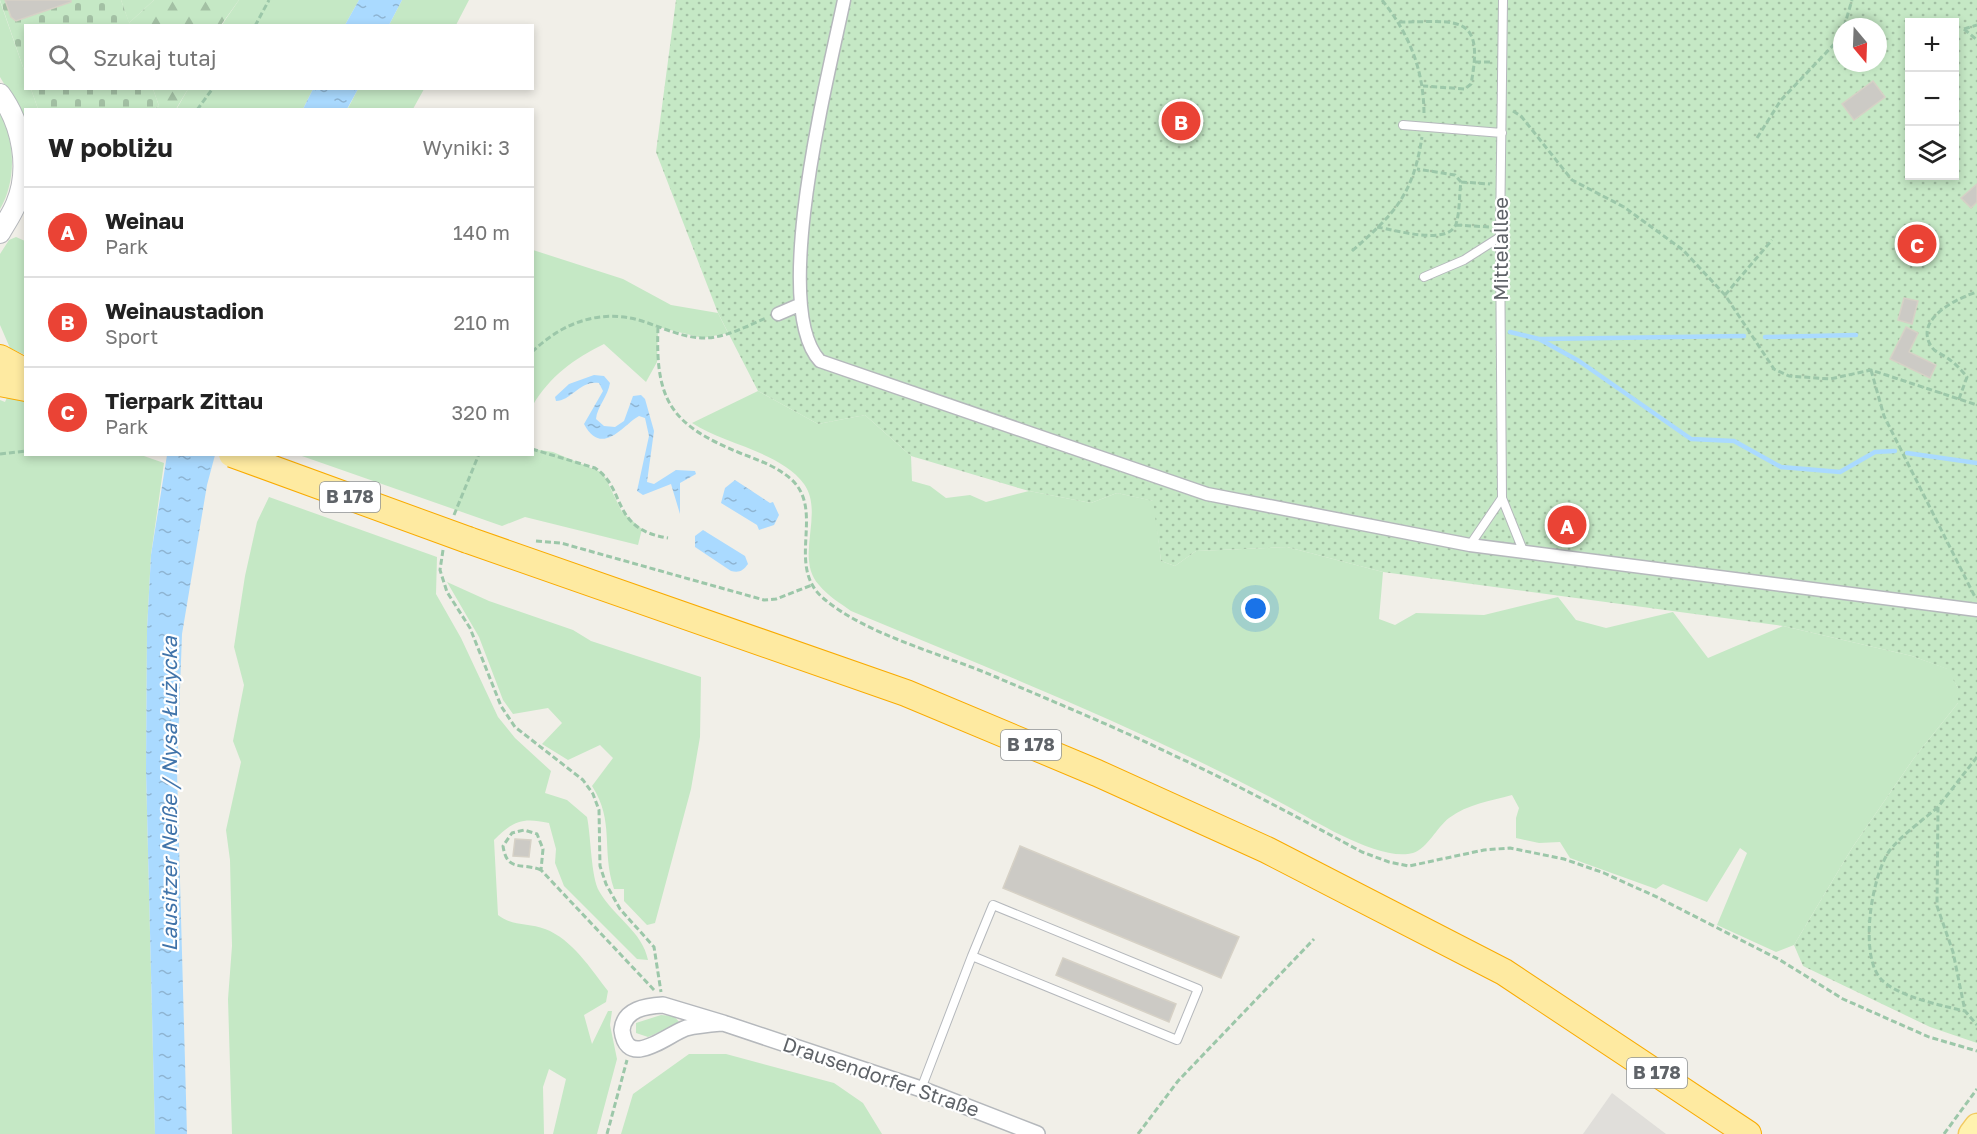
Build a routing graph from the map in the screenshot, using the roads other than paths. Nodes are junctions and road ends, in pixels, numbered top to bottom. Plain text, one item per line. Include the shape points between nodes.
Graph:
1 (843, 0) edge
2 (1496, 0) edge
3 (1503, 3) edge
4 (0, 94) edge
5 (1403, 124) dead end
6 (1502, 133) junction
7 (3, 226) edge
8 (1500, 237) junction
9 (1424, 277) dead end
10 (799, 305) junction
11 (778, 314) road end
12 (0, 358) edge
13 (24, 371) edge
14 (0, 383) edge
15 (24, 388) edge
16 (237, 456) edge
17 (1502, 498) junction
18 (1470, 545) junction
19 (1524, 553) junction
20 (1977, 610) edge
21 (972, 956) junction
22 (723, 1023) junction
23 (921, 1089) junction
24 (1977, 1126) edge
25 (1037, 1134) edge
26 (1748, 1134) edge
27 (1971, 1134) edge

1 - 10 street via 800,244
2 - 3 lane
3 - 6 lane, Mittelallee
4 - 7 street via 14,118 23,155 21,188
5 - 6 lane
6 - 8 lane, Mittelallee
8 - 9 lane via 1464,260
8 - 17 lane, Mittelallee
10 - 11 street
10 - 18 street via 810,350 820,361 1207,494
12 - 13 highway
14 - 15 highway
16 - 26 highway, B 178, bridge via 456,541 906,693 1097,772 1267,850 1504,972
17 - 18 lane
17 - 19 lane, Mittelallee
18 - 19 street
19 - 20 street
21 - 21 lane via 993,905 1198,989 1177,1040
21 - 23 lane
22 - 22 street, Drausendorfer Straße via 663,1005 641,1008 624,1021 623,1038 631,1046 647,1048 686,1028
22 - 23 street, Drausendorfer Straße
23 - 25 street, Drausendorfer Straße
24 - 27 main road

